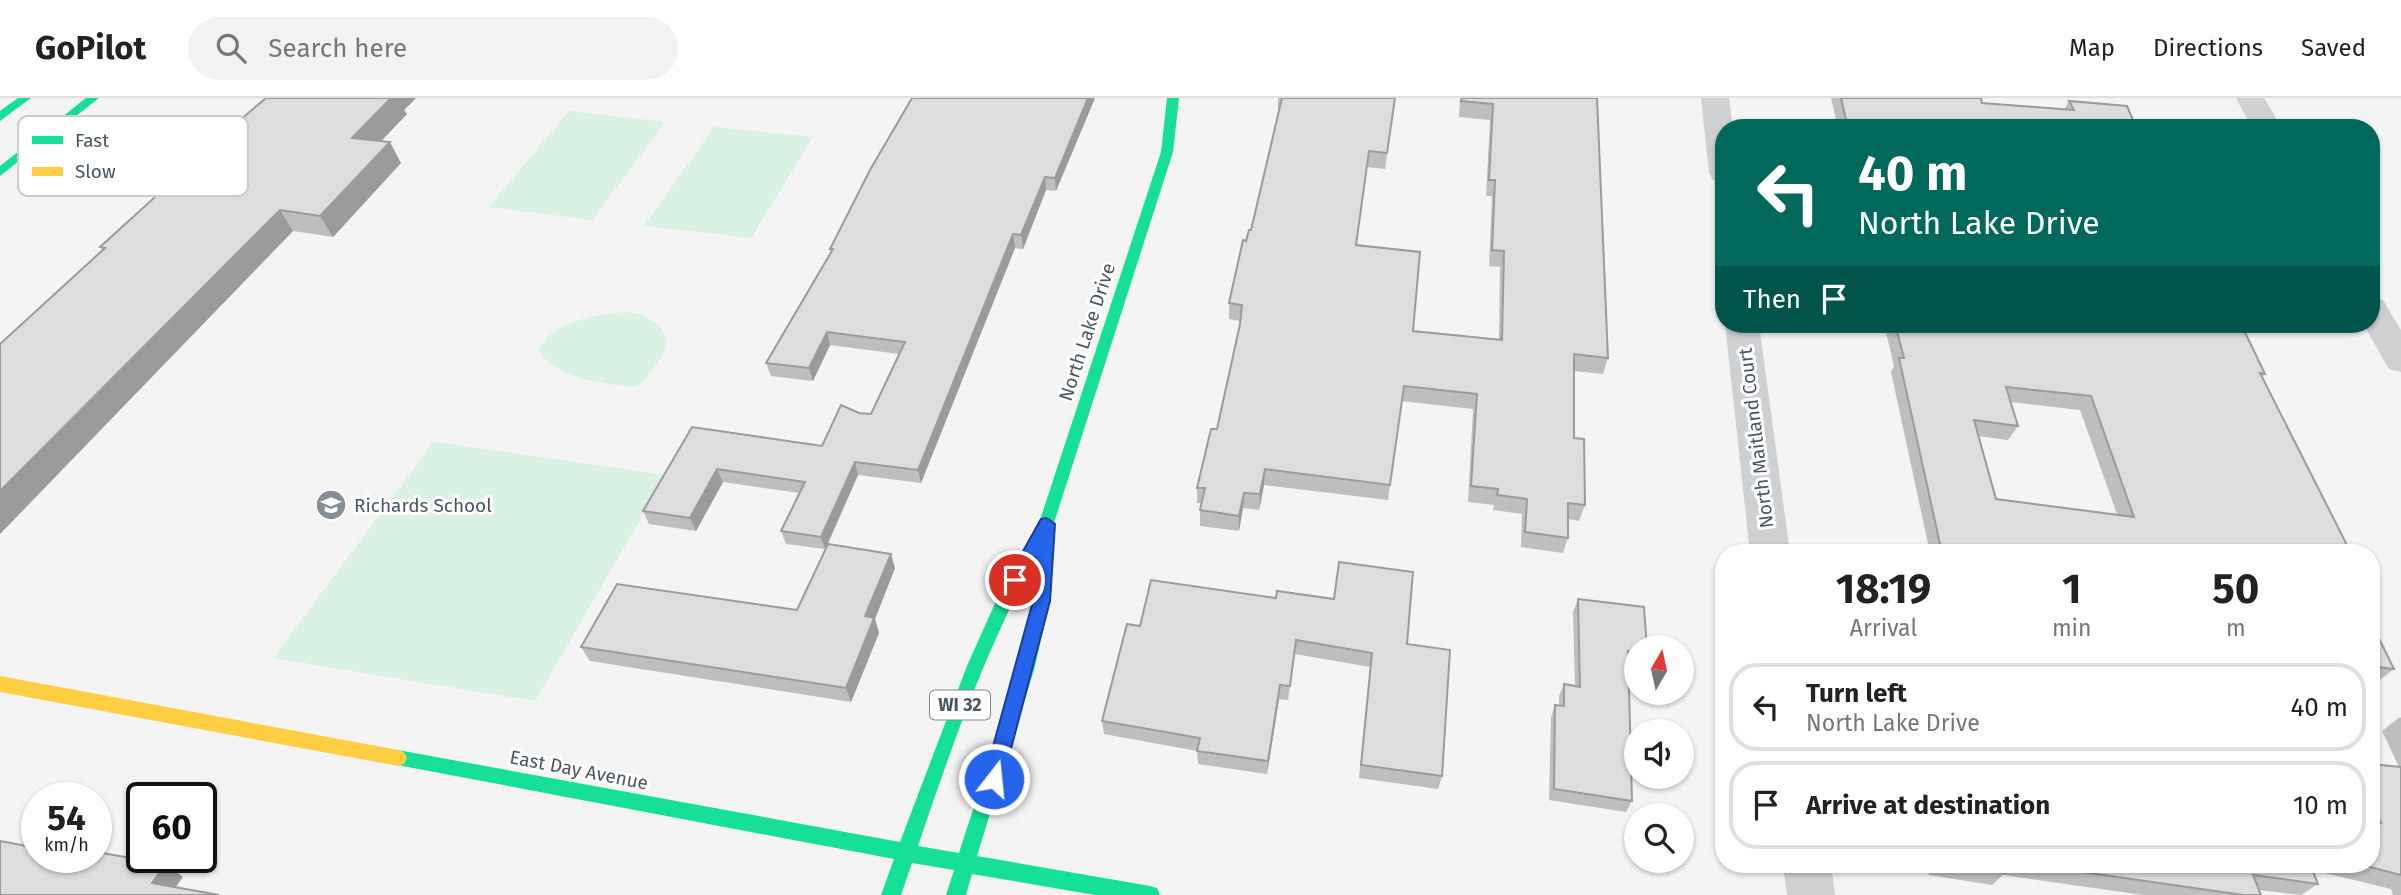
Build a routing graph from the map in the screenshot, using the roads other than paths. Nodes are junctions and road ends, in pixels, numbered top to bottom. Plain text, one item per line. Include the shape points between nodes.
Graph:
1 (24, 98) edge
2 (93, 98) edge
3 (1173, 98) edge
4 (1715, 98) edge
5 (2250, 98) edge
6 (70, 116) edge
7 (0, 117) edge
8 (1718, 119) edge
9 (2262, 119) edge
10 (1188, 120) dead end
11 (1167, 152) junction
12 (18, 158) edge
13 (0, 172) edge
14 (2380, 324) edge
15 (1743, 333) edge
16 (2401, 360) edge
17 (1047, 524) junction
18 (1769, 544) edge
19 (0, 684) edge
20 (905, 851) junction
21 (968, 864) junction
22 (1808, 873) edge
23 (891, 895) edge
24 (956, 895) edge
25 (1150, 895) edge
26 (1811, 895) edge

1 - 7 main road
2 - 6 main road
3 - 11 main road, North Lake Drive / WI 32
4 - 8 street
5 - 9 street
10 - 11 main road, North Lake Drive / WI 32
11 - 17 main road, North Lake Drive / WI 32
12 - 13 main road
14 - 16 street
15 - 18 street, North Maitland Court
17 - 20 main road, North Lake Drive / WI 32 via 1000,610
17 - 21 main road, North Lake Drive / WI 32 via 1042,601 1026,670
19 - 20 main road, East Day Avenue
20 - 21 main road, East Day Avenue
20 - 23 main road, North Lake Drive / WI 32
21 - 24 main road, North Lake Drive / WI 32
21 - 25 main road, East Day Avenue
22 - 26 street

